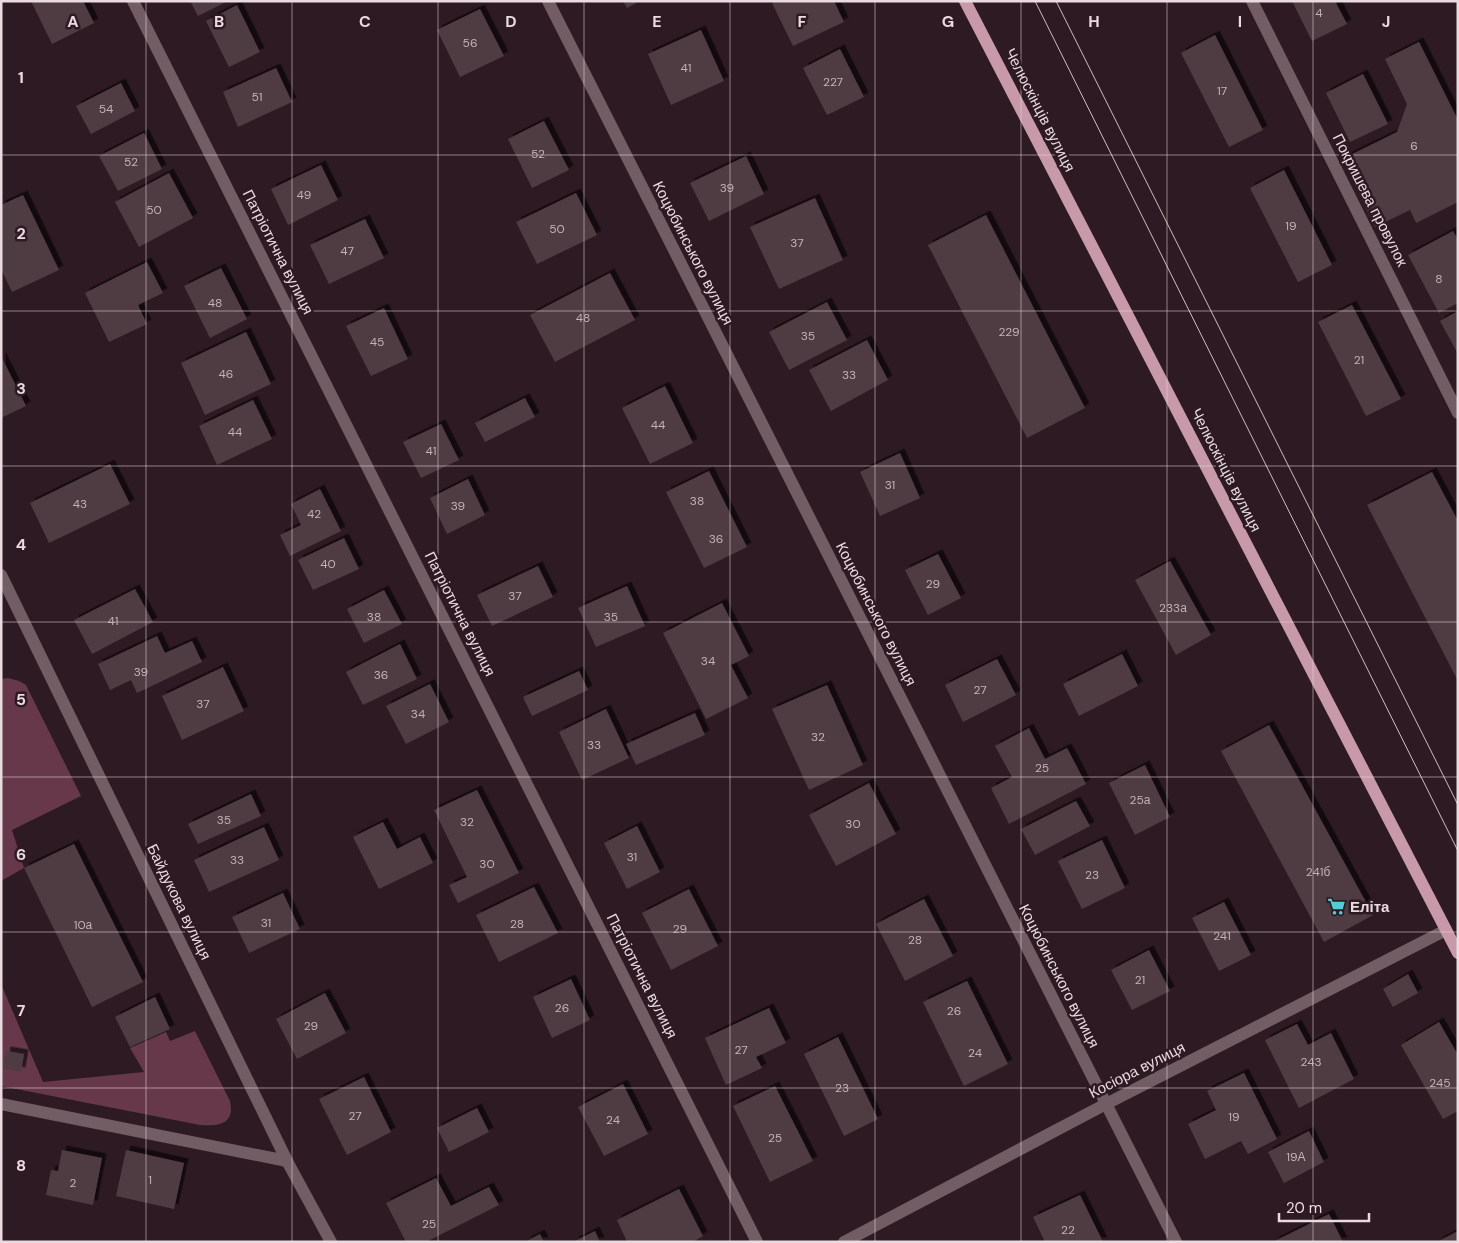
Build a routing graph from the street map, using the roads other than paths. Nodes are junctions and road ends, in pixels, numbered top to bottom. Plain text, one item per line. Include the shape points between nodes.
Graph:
1 (133, 1) edge
2 (548, 1) edge
3 (965, 1) edge
4 (1252, 1) edge
5 (1458, 413) edge
6 (1, 575) edge
7 (5, 590) edge
8 (1446, 930) junction
9 (1458, 953) edge
10 (1, 1104) edge
11 (1106, 1104) junction
12 (287, 1161) junction
13 (331, 1242) edge
14 (758, 1242) edge
15 (844, 1242) edge
16 (1176, 1242) edge

1 - 14 street, Патріотична вулиця
2 - 11 street, Коцюбинського вулиця
3 - 8 main road, Челюскінців вулиця
4 - 5 street, Покришева провулок
6 - 7 street, Байдукова вулиця
7 - 12 street, Байдукова вулиця
8 - 9 main road, Челюскінців вулиця
8 - 11 street, Косіора вулиця
10 - 12 street
11 - 15 street, Косіора вулиця
11 - 16 street, Коцюбинського вулиця
12 - 13 street, Байдукова вулиця

